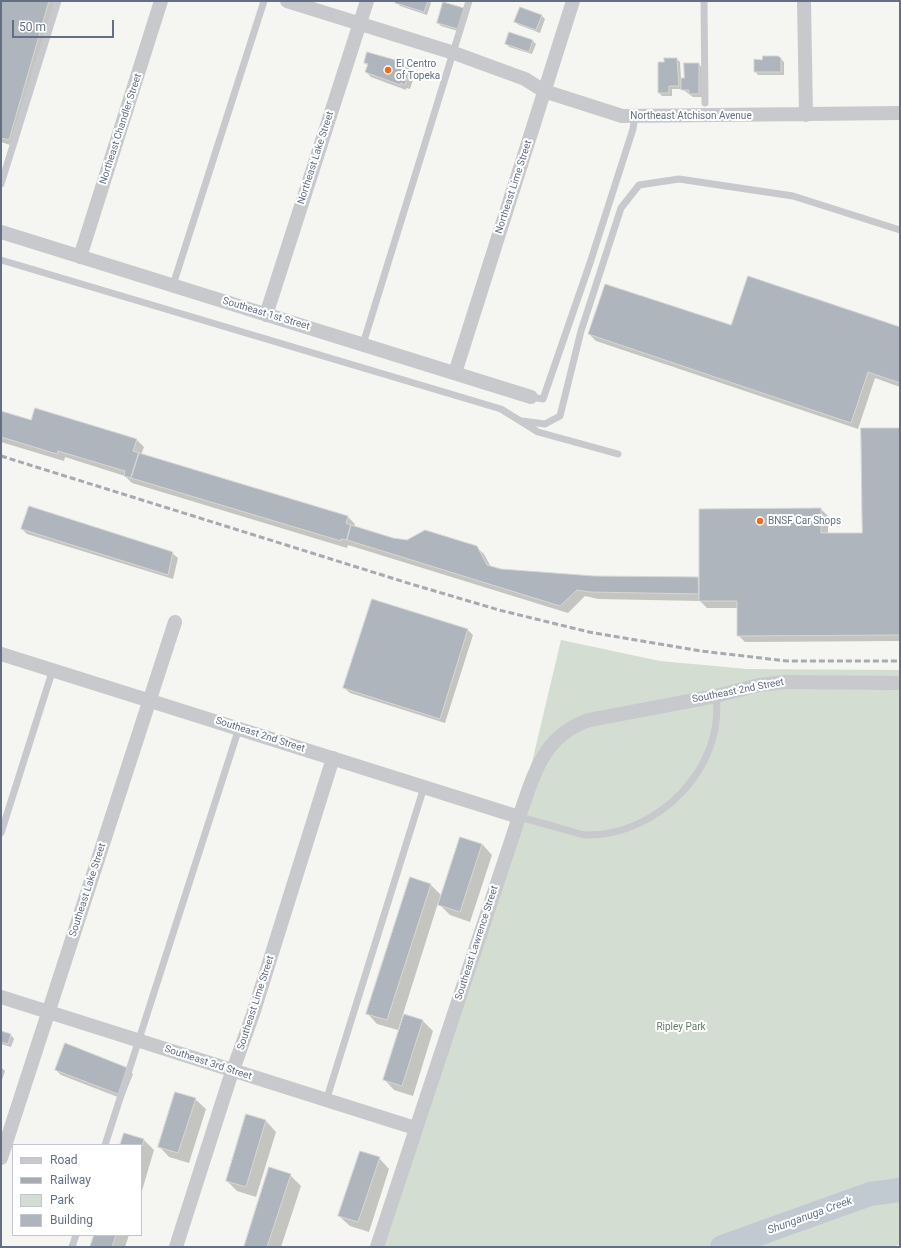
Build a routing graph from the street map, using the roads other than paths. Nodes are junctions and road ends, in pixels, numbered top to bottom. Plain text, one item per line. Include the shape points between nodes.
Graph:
1 (58, 1) edge
2 (161, 1) edge
3 (264, 1) edge
4 (287, 1) edge
5 (366, 1) edge
6 (470, 1) edge
7 (573, 1) edge
8 (704, 1) edge
9 (804, 1) edge
10 (359, 24) junction
11 (454, 53) junction
12 (544, 91) junction
13 (705, 103) dead end
14 (900, 113) edge
15 (806, 115) junction
16 (635, 116) junction
17 (1, 184) edge
18 (900, 230) edge
19 (1, 232) edge
20 (80, 257) junction
21 (1, 260) edge
22 (173, 285) junction
23 (266, 315) junction
24 (363, 344) junction
25 (455, 373) junction
26 (531, 396) joint
27 (520, 421) junction
28 (618, 454) dead end
29 (175, 622) dead end
30 (1, 654) edge
31 (53, 669) junction
32 (900, 683) edge
33 (716, 696) junction
34 (150, 700) junction
35 (650, 708) joint
36 (239, 728) junction
37 (333, 758) junction
38 (424, 787) junction
39 (519, 817) junction
40 (1, 833) edge
41 (1, 997) edge
42 (49, 1013) junction
43 (139, 1041) junction
44 (232, 1071) junction
45 (326, 1101) junction
46 (415, 1128) junction
47 (105, 1144) edge
48 (1, 1158) edge
49 (76, 1236) edge
50 (72, 1247) edge
51 (176, 1247) edge
52 (377, 1247) edge

1 - 17 lane
2 - 20 street, Northeast Chandler Street
3 - 22 lane
4 - 10 street, Northeast Atchison Avenue
5 - 10 street, Northeast Lake Street
6 - 11 lane
7 - 12 street, Northeast Lime Street
8 - 13 lane
9 - 15 street
10 - 11 street, Northeast Atchison Avenue
10 - 23 street, Northeast Lake Street
11 - 12 street, Northeast Atchison Avenue via 525,79
11 - 24 lane
12 - 16 street, Northeast Atchison Avenue via 622,116
12 - 25 street, Northeast Lime Street
14 - 15 street, Northeast Atchison Avenue
15 - 16 street, Northeast Atchison Avenue
16 - 26 lane via 590,263 543,399
18 - 27 lane via 793,196 679,179 639,185 621,208 581,331 560,416 545,424
19 - 20 street, Southeast 1st Street
20 - 22 street, Southeast 1st Street
21 - 27 lane via 502,409
22 - 23 street, Southeast 1st Street
23 - 24 street, Southeast 1st Street
24 - 25 street, Southeast 1st Street
25 - 26 street, Southeast 1st Street
27 - 28 lane via 538,432
29 - 34 street, Southeast Lake Street
30 - 31 street, Southeast 2nd Street
31 - 34 street, Southeast 2nd Street
31 - 40 lane
32 - 33 street, Southeast 2nd Street via 785,682 758,685
33 - 35 street, Southeast 2nd Street
33 - 39 lane via 718,710 715,734 704,762 686,788 666,807 641,823 616,832 585,835
34 - 36 street, Southeast 2nd Street
34 - 42 street, Southeast Lake Street
35 - 39 street, Southeast Lawrence Street via 589,720 564,732 540,760
36 - 37 street, Southeast 2nd Street
36 - 43 lane
37 - 38 street, Southeast 2nd Street
37 - 44 street, Southeast Lime Street via 253,1014
38 - 39 street, Southeast 2nd Street
38 - 45 lane
39 - 46 street, Southeast Lawrence Street
41 - 42 street, Southeast 3rd Street
42 - 43 street, Southeast 3rd Street
42 - 48 street, Southeast Lake Street
43 - 44 street, Southeast 3rd Street
43 - 47 lane
44 - 45 street, Southeast 3rd Street
44 - 51 street, Southeast Lime Street
45 - 46 street, Southeast 3rd Street
46 - 52 street, Southeast Lawrence Street
49 - 50 lane

